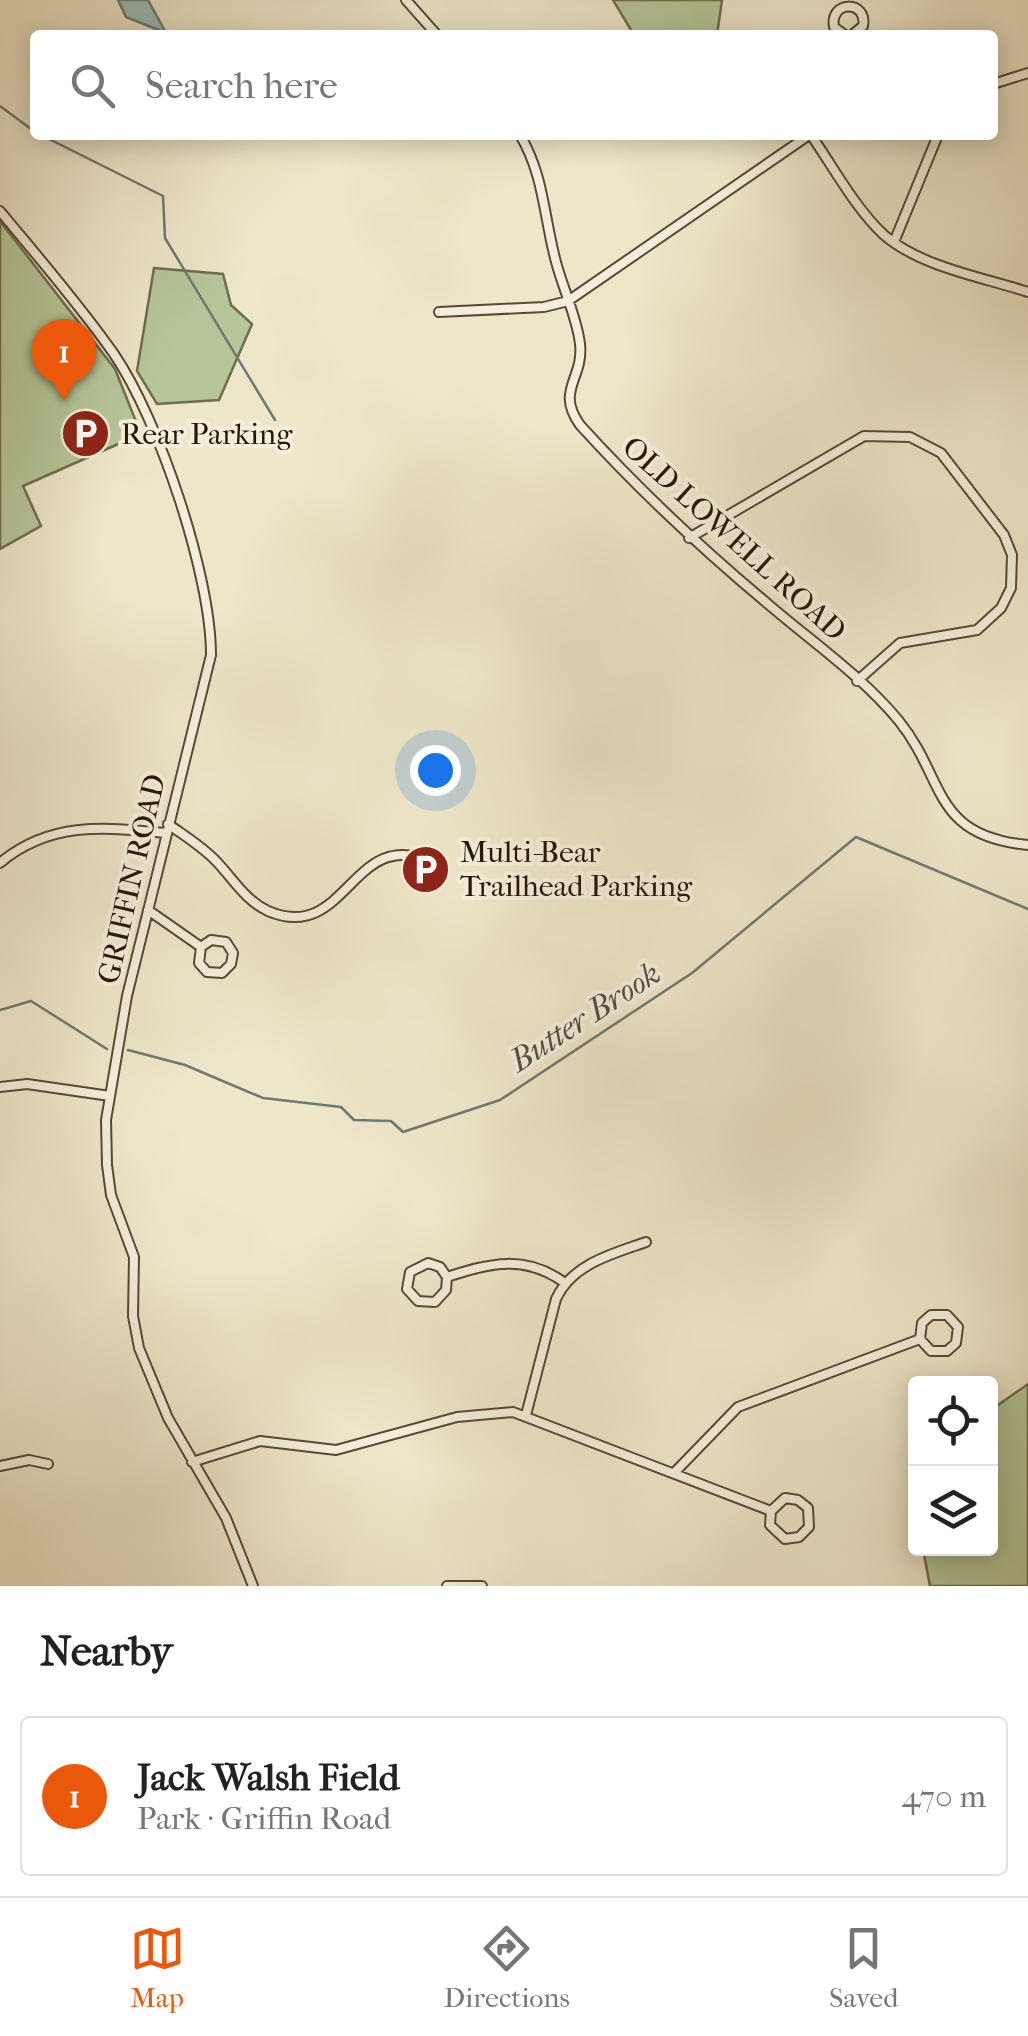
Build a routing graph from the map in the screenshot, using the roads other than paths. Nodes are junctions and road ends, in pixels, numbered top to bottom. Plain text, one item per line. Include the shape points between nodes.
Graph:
1 (406, 0) edge
2 (433, 30) edge
3 (840, 30) edge
4 (856, 30) edge
5 (1028, 73) edge
6 (998, 82) edge
7 (523, 140) edge
8 (803, 140) edge
9 (814, 140) edge
10 (936, 140) edge
11 (0, 210) edge
12 (894, 242) junction
13 (1028, 292) edge
14 (568, 301) junction
15 (439, 312) dead end
16 (689, 538) junction
17 (858, 681) junction
18 (167, 828) junction
19 (1028, 845) edge
20 (431, 862) dead end
21 (0, 863) edge
22 (148, 910) junction
23 (201, 947) junction
24 (0, 1088) edge
25 (110, 1096) junction
26 (646, 1242) dead end
27 (447, 1277) junction
28 (565, 1283) junction
29 (920, 1339) junction
30 (526, 1415) junction
31 (192, 1462) junction
32 (48, 1464) dead end
33 (0, 1466) edge
34 (674, 1472) junction
35 (771, 1511) junction
36 (253, 1586) edge
37 (447, 1586) edge
38 (482, 1586) edge

1 - 2 street
3 - 4 street via 832,16 848,2 864,16
5 - 6 street
7 - 14 street, OLD LOWELL ROAD via 538,170
8 - 14 street
9 - 12 street via 866,215
10 - 12 street
11 - 18 street, GRIFFIN ROAD via 122,367 199,561 211,655
12 - 13 street
14 - 15 street
14 - 16 street, OLD LOWELL ROAD via 580,344 568,395 572,414
16 - 17 street, OLD LOWELL ROAD
16 - 17 street via 864,436 910,437 940,453 1004,535 1012,556 1010,588 1001,608 977,630 900,643
17 - 19 street, OLD LOWELL ROAD via 900,722 954,816 988,836
18 - 20 street via 210,854 267,911 289,916 332,905 376,859 401,854
18 - 21 street via 65,830 32,841
18 - 22 street, GRIFFIN ROAD
22 - 23 street
22 - 25 street, GRIFFIN ROAD
23 - 23 street via 214,939 226,942 231,964 218,974 207,972 199,962
24 - 25 street via 27,1084
25 - 31 street, GRIFFIN ROAD via 108,1181 134,1257 135,1334
26 - 28 street via 601,1259
27 - 27 street via 436,1264 424,1263 410,1272 408,1288 418,1301 435,1302
27 - 28 street via 513,1262 543,1268
28 - 30 street
29 - 29 street via 943,1352 956,1343 958,1327 951,1317 935,1314 922,1323
29 - 34 street via 738,1407
30 - 31 street via 473,1414 336,1450 260,1440
30 - 34 street
31 - 36 street, GRIFFIN ROAD via 226,1518
32 - 33 street
34 - 35 street
35 - 35 street via 770,1525 779,1536 792,1539 808,1528 810,1514 798,1500 779,1501
37 - 38 street

